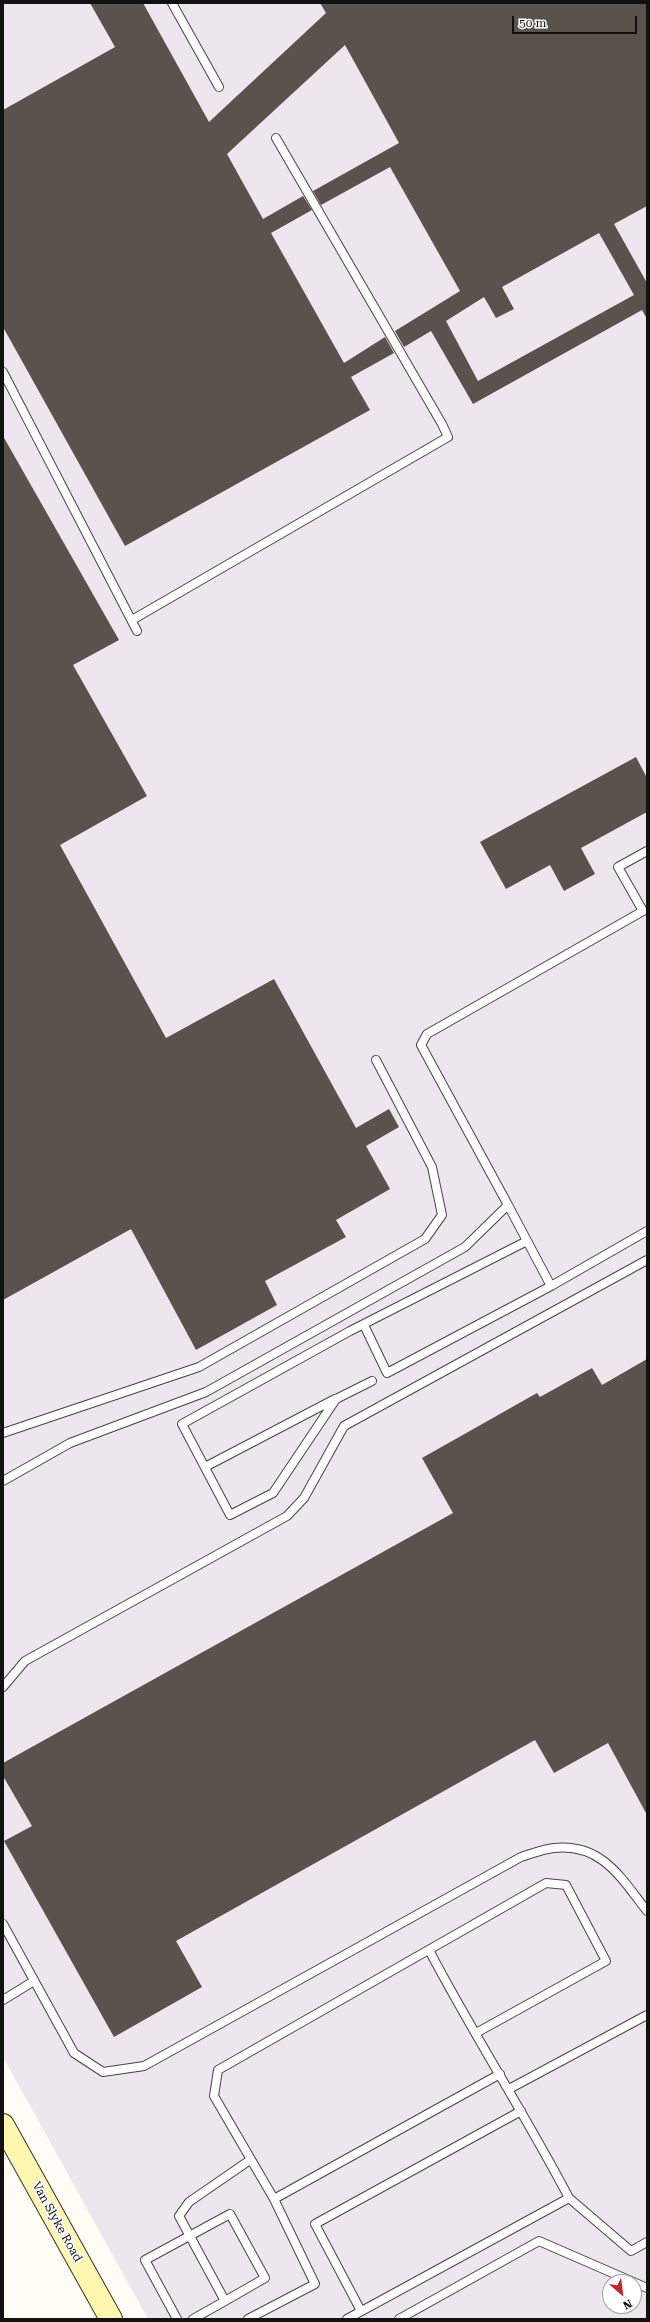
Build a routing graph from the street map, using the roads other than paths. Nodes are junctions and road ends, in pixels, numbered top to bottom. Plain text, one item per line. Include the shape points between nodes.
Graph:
1 (172, 3) edge
2 (219, 87) dead end
3 (276, 138) dead end
4 (3, 372) edge
5 (132, 620) junction
6 (137, 631) dead end
7 (647, 851) edge
8 (376, 1060) dead end
9 (508, 1205) junction
10 (647, 1231) edge
11 (527, 1241) junction
12 (647, 1260) edge
13 (551, 1286) junction
14 (364, 1325) junction
15 (372, 1381) dead end
16 (336, 1399) junction
17 (3, 1433) edge
18 (205, 1467) junction
19 (3, 1481) edge
20 (3, 1688) edge
21 (647, 1911) edge
22 (3, 1924) edge
23 (429, 1950) junction
24 (34, 1981) junction
25 (3, 2000) edge
26 (647, 2015) edge
27 (476, 2033) junction
28 (500, 2074) junction
29 (509, 2089) junction
30 (521, 2111) junction
31 (3, 2125) edge
32 (250, 2160) junction
33 (569, 2198) junction
34 (274, 2200) junction
35 (189, 2236) junction
36 (647, 2242) edge
37 (647, 2288) edge
38 (225, 2301) junction
39 (361, 2311) junction
40 (111, 2319) edge
41 (177, 2319) edge
42 (193, 2319) edge
43 (248, 2319) edge
44 (347, 2319) edge
45 (399, 2319) edge

1 - 2 lane
3 - 5 lane via 448,438
4 - 5 lane
5 - 6 lane
7 - 9 lane via 618,867 643,911 427,1034 421,1046
8 - 17 lane via 432,1167 442,1215 425,1239 198,1367
9 - 11 lane
9 - 19 lane via 465,1247 206,1392 70,1443
10 - 13 lane
11 - 13 lane
11 - 14 lane
12 - 20 lane via 344,1426 304,1498 287,1516 25,1662
13 - 14 lane via 387,1373
14 - 18 lane via 182,1424
15 - 16 lane
16 - 18 lane
16 - 18 lane via 273,1493 230,1515
21 - 24 lane via 612,1866 586,1850 554,1848 521,1857 144,2066 103,2072 74,2053
22 - 24 lane
23 - 27 lane
23 - 27 lane via 546,1883 566,1885 606,1961
23 - 32 lane via 218,2070 214,2096
24 - 25 lane
26 - 29 lane
27 - 28 lane
28 - 29 lane
28 - 34 lane
29 - 30 lane
30 - 33 lane
30 - 39 lane via 315,2224
31 - 40 street, Van Slyke Road
32 - 34 lane
32 - 35 lane via 189,2202 179,2216
33 - 36 lane via 631,2251
33 - 39 lane
34 - 43 lane via 315,2284
35 - 38 lane
35 - 38 lane via 230,2214 265,2278
35 - 41 lane via 145,2260
37 - 45 lane via 539,2241
38 - 42 lane
39 - 44 lane

